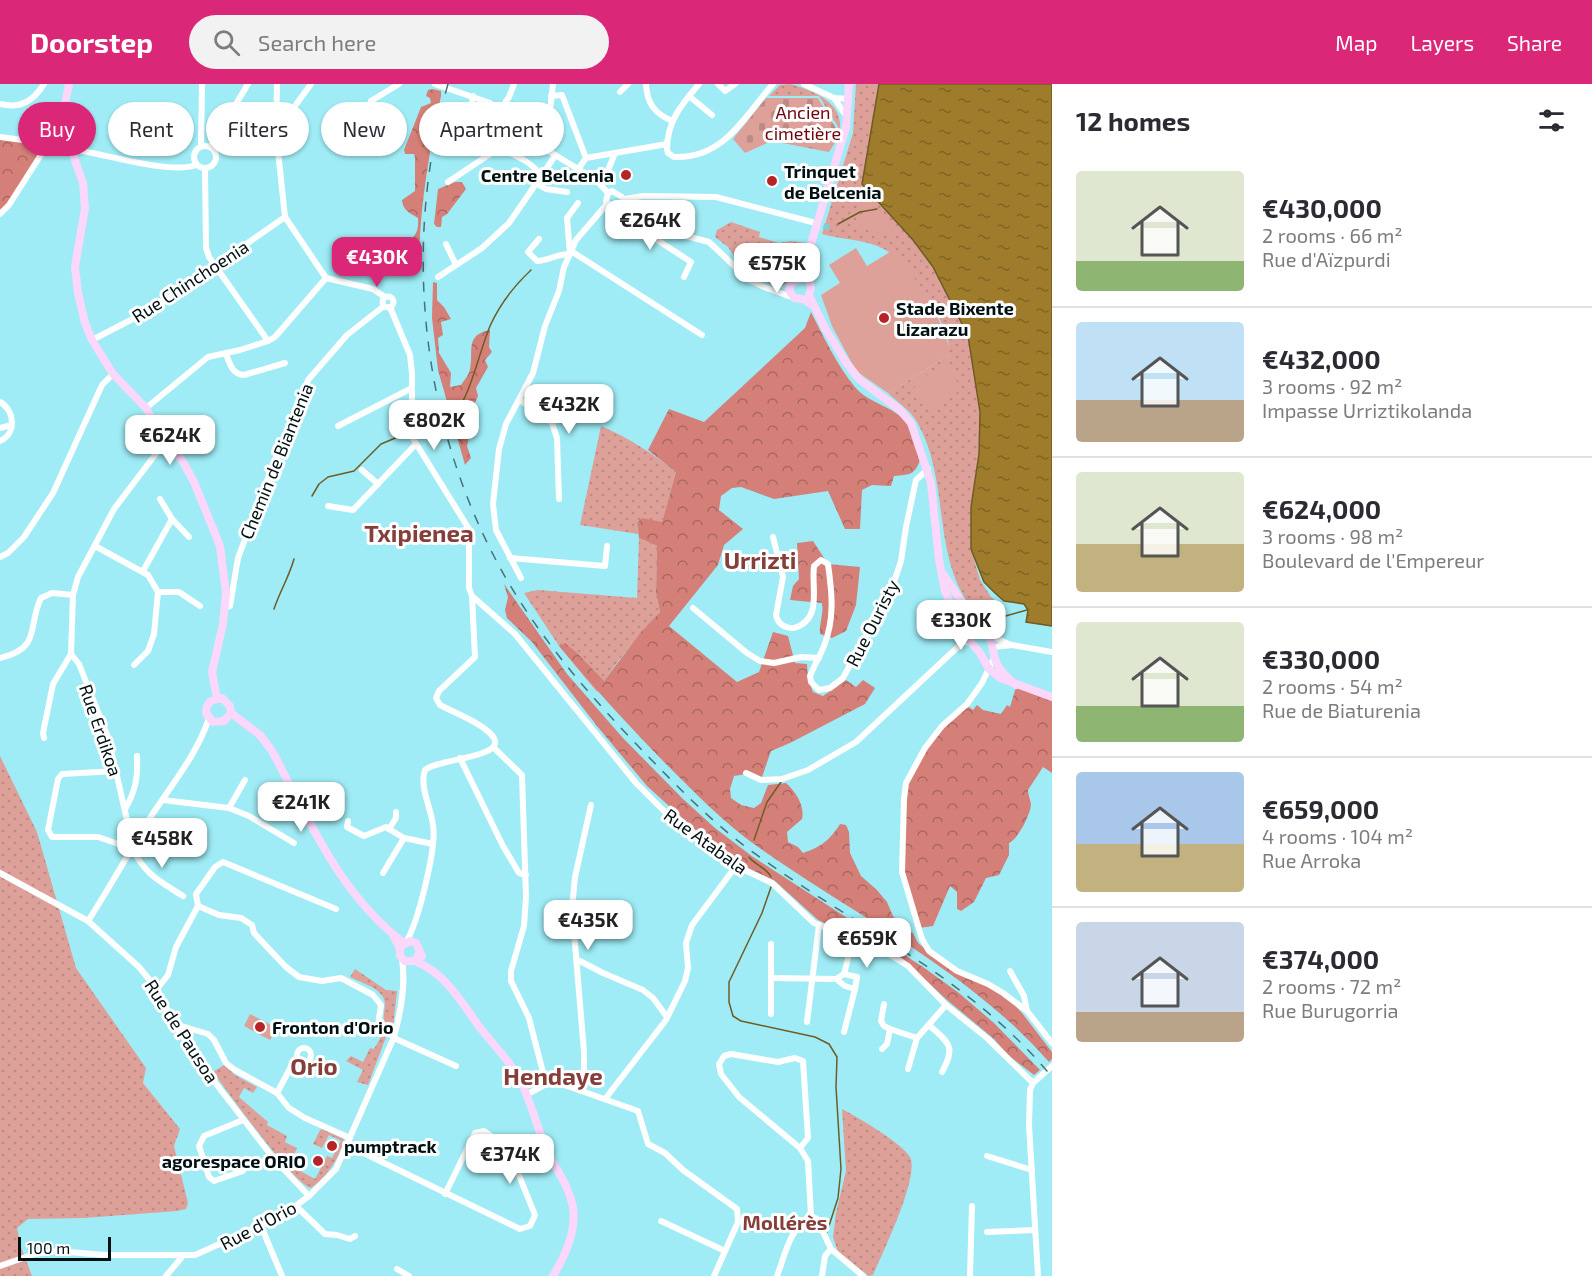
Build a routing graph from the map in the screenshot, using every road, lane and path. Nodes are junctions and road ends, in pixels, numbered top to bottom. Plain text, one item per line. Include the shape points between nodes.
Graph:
1 (44, 84) edge
2 (62, 84) edge
3 (69, 84) edge
4 (202, 84) edge
5 (248, 84) edge
6 (277, 84) edge
7 (311, 84) edge
8 (399, 84) edge
9 (435, 84) edge
10 (514, 84) edge
11 (553, 84) edge
12 (628, 84) edge
13 (646, 84) edge
14 (699, 84) edge
15 (718, 84) edge
16 (735, 84) edge
17 (773, 84) edge
18 (804, 84) edge
19 (849, 84) edge
20 (620, 92) dead end
21 (473, 96) junction
22 (551, 96) junction
23 (689, 96) junction
24 (834, 98) junction
25 (849, 99) junction
26 (65, 102) edge
27 (237, 102) edge
28 (277, 102) edge
29 (298, 102) edge
30 (370, 102) edge
31 (472, 102) edge
32 (488, 102) edge
33 (506, 102) edge
34 (550, 102) edge
35 (0, 104) edge
36 (712, 115) dead end
37 (848, 119) junction
38 (672, 121) junction
39 (0, 137) edge
40 (18, 139) edge
41 (667, 144) junction
42 (201, 146) junction
43 (206, 147) edge
44 (96, 152) edge
45 (615, 153) junction
46 (40, 156) edge
47 (72, 156) edge
48 (215, 156) edge
49 (279, 156) edge
50 (482, 156) edge
51 (517, 156) edge
52 (555, 156) joint
53 (586, 158) junction
54 (196, 165) junction
55 (579, 168) junction
56 (205, 169) junction
57 (542, 175) junction
58 (448, 182) dead end
59 (537, 184) junction
60 (602, 185) junction
61 (567, 192) dead end
62 (608, 194) junction
63 (624, 199) junction
64 (578, 202) dead end
65 (607, 204) junction
66 (625, 209) junction
67 (0, 214) edge
68 (285, 217) junction
69 (812, 222) tunnel mouth
70 (640, 224) junction
71 (539, 239) dead end
72 (446, 244) dead end
73 (570, 252) junction
74 (456, 265) junction
75 (215, 266) junction
76 (806, 270) junction
77 (438, 277) dead end
78 (684, 277) dead end
79 (326, 278) junction
80 (800, 279) junction
81 (808, 283) junction
82 (791, 284) junction
83 (773, 291) junction
84 (806, 297) junction
85 (794, 298) junction
86 (387, 307) junction
87 (702, 335) dead end
88 (92, 340) junction
89 (268, 341) junction
90 (226, 354) junction
91 (285, 363) dead end
92 (113, 374) junction
93 (412, 388) junction
94 (520, 400) junction
95 (0, 402) edge
96 (146, 408) junction
97 (12, 425) junction
98 (338, 426) dead end
99 (0, 428) edge
100 (0, 441) edge
101 (164, 443) junction
102 (416, 444) junction
103 (928, 469) junction
104 (362, 470) dead end
105 (378, 484) junction
106 (160, 499) dead end
107 (559, 499) dead end
108 (328, 506) dead end
109 (172, 519) junction
110 (189, 537) dead end
111 (773, 537) dead end
112 (95, 546) junction
113 (607, 546) dead end
114 (0, 557) edge
115 (510, 558) junction
116 (143, 571) junction
117 (942, 573) junction
118 (521, 578) dead end
119 (158, 592) junction
120 (73, 596) junction
121 (472, 596) junction
122 (200, 606) dead end
123 (225, 608) junction
124 (693, 608) dead end
125 (979, 629) junction
126 (989, 635) junction
127 (970, 638) junction
128 (1011, 645) junction
129 (992, 648) junction
130 (1052, 652) edge
131 (980, 653) junction
132 (71, 654) junction
133 (0, 658) edge
134 (819, 658) junction
135 (994, 658) junction
136 (134, 665) dead end
137 (989, 669) junction
138 (1016, 685) junction
139 (1052, 697) edge
140 (217, 698) junction
141 (231, 713) junction
142 (209, 718) junction
143 (44, 738) dead end
144 (494, 748) junction
145 (137, 756) dead end
146 (460, 758) junction
147 (117, 771) junction
148 (746, 774) dead end
149 (246, 780) dead end
150 (162, 800) junction
151 (591, 805) dead end
152 (229, 807) junction
153 (125, 809) junction
154 (396, 812) dead end
155 (348, 820) dead end
156 (389, 829) junction
157 (404, 838) junction
158 (136, 842) junction
159 (294, 843) dead end
160 (433, 844) junction
161 (133, 849) junction
162 (736, 866) junction
163 (0, 873) edge
164 (383, 873) dead end
165 (526, 875) junction
166 (183, 896) dead end
167 (198, 906) junction
168 (336, 909) dead end
169 (88, 921) junction
170 (819, 925) junction
171 (414, 927) junction
172 (853, 939) junction
173 (416, 943) junction
174 (403, 944) junction
175 (771, 944) dead end
176 (420, 952) junction
177 (402, 959) junction
178 (576, 959) junction
179 (413, 962) junction
180 (427, 966) junction
181 (1010, 971) dead end
182 (844, 975) junction
183 (405, 976) junction
184 (771, 978) junction
185 (812, 979) junction
186 (836, 979) junction
187 (157, 989) junction
188 (855, 989) junction
189 (884, 1004) dead end
190 (946, 1005) junction
191 (1027, 1011) junction
192 (771, 1014) dead end
193 (667, 1017) junction
194 (807, 1022) dead end
195 (174, 1023) junction
196 (928, 1025) junction
197 (890, 1029) junction
198 (844, 1032) dead end
199 (394, 1037) junction
200 (917, 1038) junction
201 (1052, 1043) edge
202 (882, 1049) dead end
203 (298, 1060) dead end
204 (456, 1066) dead end
205 (1052, 1066) edge
206 (908, 1069) dead end
207 (942, 1072) dead end
208 (1034, 1082) junction
209 (546, 1084) junction
210 (581, 1090) junction
211 (277, 1093) junction
212 (526, 1095) junction
213 (605, 1099) junction
214 (243, 1120) junction
215 (350, 1138) junction
216 (347, 1145) junction
217 (800, 1148) junction
218 (987, 1156) dead end
219 (243, 1161) dead end
220 (1032, 1170) junction
221 (445, 1194) junction
222 (309, 1196) junction
223 (296, 1206) junction
224 (972, 1206) dead end
225 (811, 1216) junction
226 (661, 1221) dead end
227 (261, 1226) junction
228 (1035, 1230) junction
229 (987, 1232) dead end
230 (355, 1236) dead end
231 (831, 1249) junction
232 (725, 1251) junction
233 (182, 1257) junction
234 (0, 1266) edge
235 (397, 1269) dead end
236 (166, 1276) edge
237 (282, 1276) edge
238 (409, 1276) edge
239 (553, 1276) edge
240 (714, 1276) edge
241 (777, 1276) edge
242 (822, 1276) edge
243 (863, 1276) edge
244 (970, 1276) edge
245 (1038, 1276) edge

1 - 35 street via 31,100 21,105
2 - 3 street
3 - 26 main road
4 - 42 street
5 - 27 street
6 - 28 street
7 - 29 street
8 - 30 street
9 - 21 street
10 - 33 street
11 - 22 street
12 - 20 street
13 - 38 street via 646,97 654,109
14 - 23 street
15 - 16 street via 725,91
17 - 41 street via 728,138 713,149 674,157 668,153
18 - 24 street
19 - 25 main road
21 - 31 street
21 - 32 street
22 - 34 street
22 - 53 street via 562,95
23 - 36 street
23 - 38 street
24 - 25 street
24 - 37 street
25 - 37 main road
37 - 76 main road
38 - 41 street
39 - 40 street
41 - 45 street
42 - 43 street
42 - 54 street via 193,156
44 - 54 street via 171,167
45 - 53 street
45 - 60 street
46 - 67 street
47 - 88 main road via 83,183 85,208 75,267
48 - 56 street via 213,165
49 - 68 street
50 - 58 street
51 - 57 street
52 - 55 street
52 - 57 street
53 - 55 street
54 - 56 street
55 - 60 street
56 - 75 street via 206,248
57 - 59 street
59 - 61 street
59 - 74 street via 508,223 482,248
60 - 62 street
62 - 63 street via 615,192
62 - 65 street
63 - 66 street
63 - 69 street via 716,197
64 - 73 street via 567,218
65 - 66 street via 616,211
65 - 73 street
66 - 70 street
68 - 75 street, Rue Chinchoenia
68 - 79 street
70 - 78 street via 642,230 691,262
70 - 83 street via 709,242 741,274
71 - 73 street via 528,252 537,261
72 - 74 street
73 - 87 street
73 - 94 street via 534,373
74 - 77 street
75 - 88 street, Rue Chinchoenia via 156,307
75 - 89 street
76 - 80 main road
76 - 81 main road
79 - 86 street via 388,296 394,303
79 - 89 street
80 - 81 main road
80 - 82 main road
81 - 84 main road via 811,288
82 - 83 street
82 - 85 main road via 789,290
83 - 85 street
84 - 85 main road
84 - 103 main road via 850,369 911,423
86 - 93 street via 410,355
86 - 123 street, Chemin de Biantenia via 341,341 308,380 242,547 230,606
88 - 92 main road
89 - 90 street
90 - 91 street via 239,375
90 - 96 street via 208,357
92 - 96 main road
92 - 114 street via 102,385 53,493 24,537
93 - 98 street
93 - 102 street via 412,437
94 - 107 street via 552,423 557,438
94 - 115 street via 506,424 499,449 493,504 496,530
95 - 97 street via 13,417
96 - 101 main road
97 - 99 street
97 - 100 street via 8,438
101 - 112 street via 114,509
101 - 123 main road via 182,460 215,532 225,576
102 - 105 street
102 - 121 street via 469,529
103 - 117 main road
103 - 134 street, Rue Ouristy via 916,480 893,585 843,678 825,690 811,682
104 - 105 street
105 - 108 street via 353,510
106 - 109 street
109 - 110 street
109 - 116 street
111 - 134 street, Rue Ouristy via 783,577 776,615 783,626 794,628 807,620 814,606 814,566 821,560 828,564 833,612
112 - 116 street
112 - 120 street via 78,577
113 - 115 street via 605,566
115 - 118 street
116 - 119 street
117 - 125 main road
117 - 127 main road via 950,606
119 - 122 street via 179,592
119 - 136 street via 154,634 148,651
120 - 132 street
120 - 133 street via 52,593 41,597 28,642 18,654
121 - 144 street via 475,657 436,698 440,705 485,728 495,738
121 - 162 street, Rue Atabala via 515,634 636,783 663,810
123 - 140 main road via 212,672
124 - 134 street via 760,661
125 - 126 main road
125 - 127 main road
126 - 128 street
126 - 129 main road
127 - 131 main road
127 - 148 street via 856,742 808,770 782,779 761,780
128 - 129 street
128 - 130 street
129 - 131 main road
129 - 135 main road
131 - 137 main road
132 - 143 street via 53,684
132 - 147 street, Rue Erdikoa via 79,664 108,737
135 - 137 street
135 - 138 main road
137 - 138 main road
137 - 191 street via 967,704 925,748 906,783 902,872 929,951
138 - 139 main road
140 - 141 main road via 227,701
140 - 142 main road via 207,706
141 - 142 main road via 224,722
141 - 174 main road via 260,735 330,861 352,892
142 - 150 street
144 - 146 street
144 - 165 street via 522,775
145 - 153 street via 138,779
146 - 160 street via 435,763 424,770 434,827
146 - 165 street via 503,846 519,873
147 - 153 street, Rue Erdikoa
147 - 161 street via 62,774 48,830 52,837 98,837
149 - 152 street
150 - 152 street
150 - 158 street
151 - 178 street via 574,887
152 - 159 street
153 - 158 street, Rue Erdikoa
154 - 156 street
155 - 156 street via 347,827 364,836
156 - 157 street
157 - 160 street
157 - 164 street
158 - 161 street
160 - 171 street
161 - 166 street via 141,866
161 - 169 street
162 - 170 street, Rue Atabala via 772,883
162 - 193 street via 692,925 686,943 685,981
163 - 169 street, Rue de Pausoa
165 - 209 street via 524,926 511,971
167 - 168 street via 196,894 223,862
167 - 187 street via 176,947 168,975
167 - 199 street via 219,915 241,918 299,977 322,981 341,978 373,995 381,1005 378,1025
169 - 187 street, Rue de Pausoa via 139,967
170 - 172 street, Rue Atabala
170 - 185 street
171 - 173 street
171 - 174 street
172 - 182 street
172 - 190 street, Rue Atabala via 908,966
173 - 174 main road
173 - 176 main road
174 - 177 main road via 399,953
175 - 184 street
176 - 179 main road
176 - 180 main road
177 - 179 main road
177 - 183 street, Rue d'Orio
178 - 193 street via 643,990
178 - 210 street via 584,1052
179 - 180 main road
179 - 183 street, Rue d'Orio
180 - 212 main road via 454,989 508,1059
181 - 191 street via 1024,996
182 - 186 street
182 - 188 street via 858,977
183 - 199 street, Rue d'Orio
184 - 185 street
184 - 192 street
185 - 186 street
185 - 194 street
186 - 188 street
187 - 195 street, Rue de Pausoa
188 - 198 street
189 - 197 street via 881,1022
190 - 196 street
190 - 208 street, Rue Atabala
191 - 201 street
193 - 213 street
195 - 211 street via 208,1034 226,1063
195 - 214 street, Rue de Pausoa
196 - 200 street
196 - 207 street via 951,1049
197 - 200 street
197 - 202 street
199 - 204 street
199 - 215 street, Rue d'Orio
200 - 206 street
203 - 211 street
205 - 208 street
208 - 220 street via 1030,1090 1029,1125
209 - 210 street via 556,1082
209 - 212 street
210 - 213 street
211 - 215 street via 305,1118
212 - 239 main road via 548,1152 569,1189 573,1209 571,1235
213 - 232 street via 638,1111 648,1144 737,1209 738,1222
214 - 219 street via 204,1136 199,1146 206,1170 214,1181 243,1171
214 - 222 street, Rue de Pausoa
215 - 216 street, Rue d'Orio
216 - 221 street
216 - 222 street, Rue d'Orio via 336,1169
217 - 217 street via 808,1138 803,1061 724,1056 718,1064 721,1074 739,1097
217 - 225 street via 808,1161
218 - 220 street
220 - 228 street
221 - 221 street via 475,1133 484,1131 508,1148 535,1215 530,1226 520,1229
222 - 223 street, Rue d'Orio
223 - 227 street, Rue d'Orio
223 - 230 street via 325,1234 350,1239
224 - 244 street
225 - 231 street via 817,1219
225 - 241 street via 802,1220 794,1232
226 - 232 street
227 - 233 street, Rue d'Orio via 204,1252
227 - 237 street
228 - 229 street
228 - 245 street
231 - 242 street via 825,1256
231 - 243 street
232 - 240 street
233 - 234 street, Rue d'Orio via 57,1251
233 - 236 street
235 - 238 street

